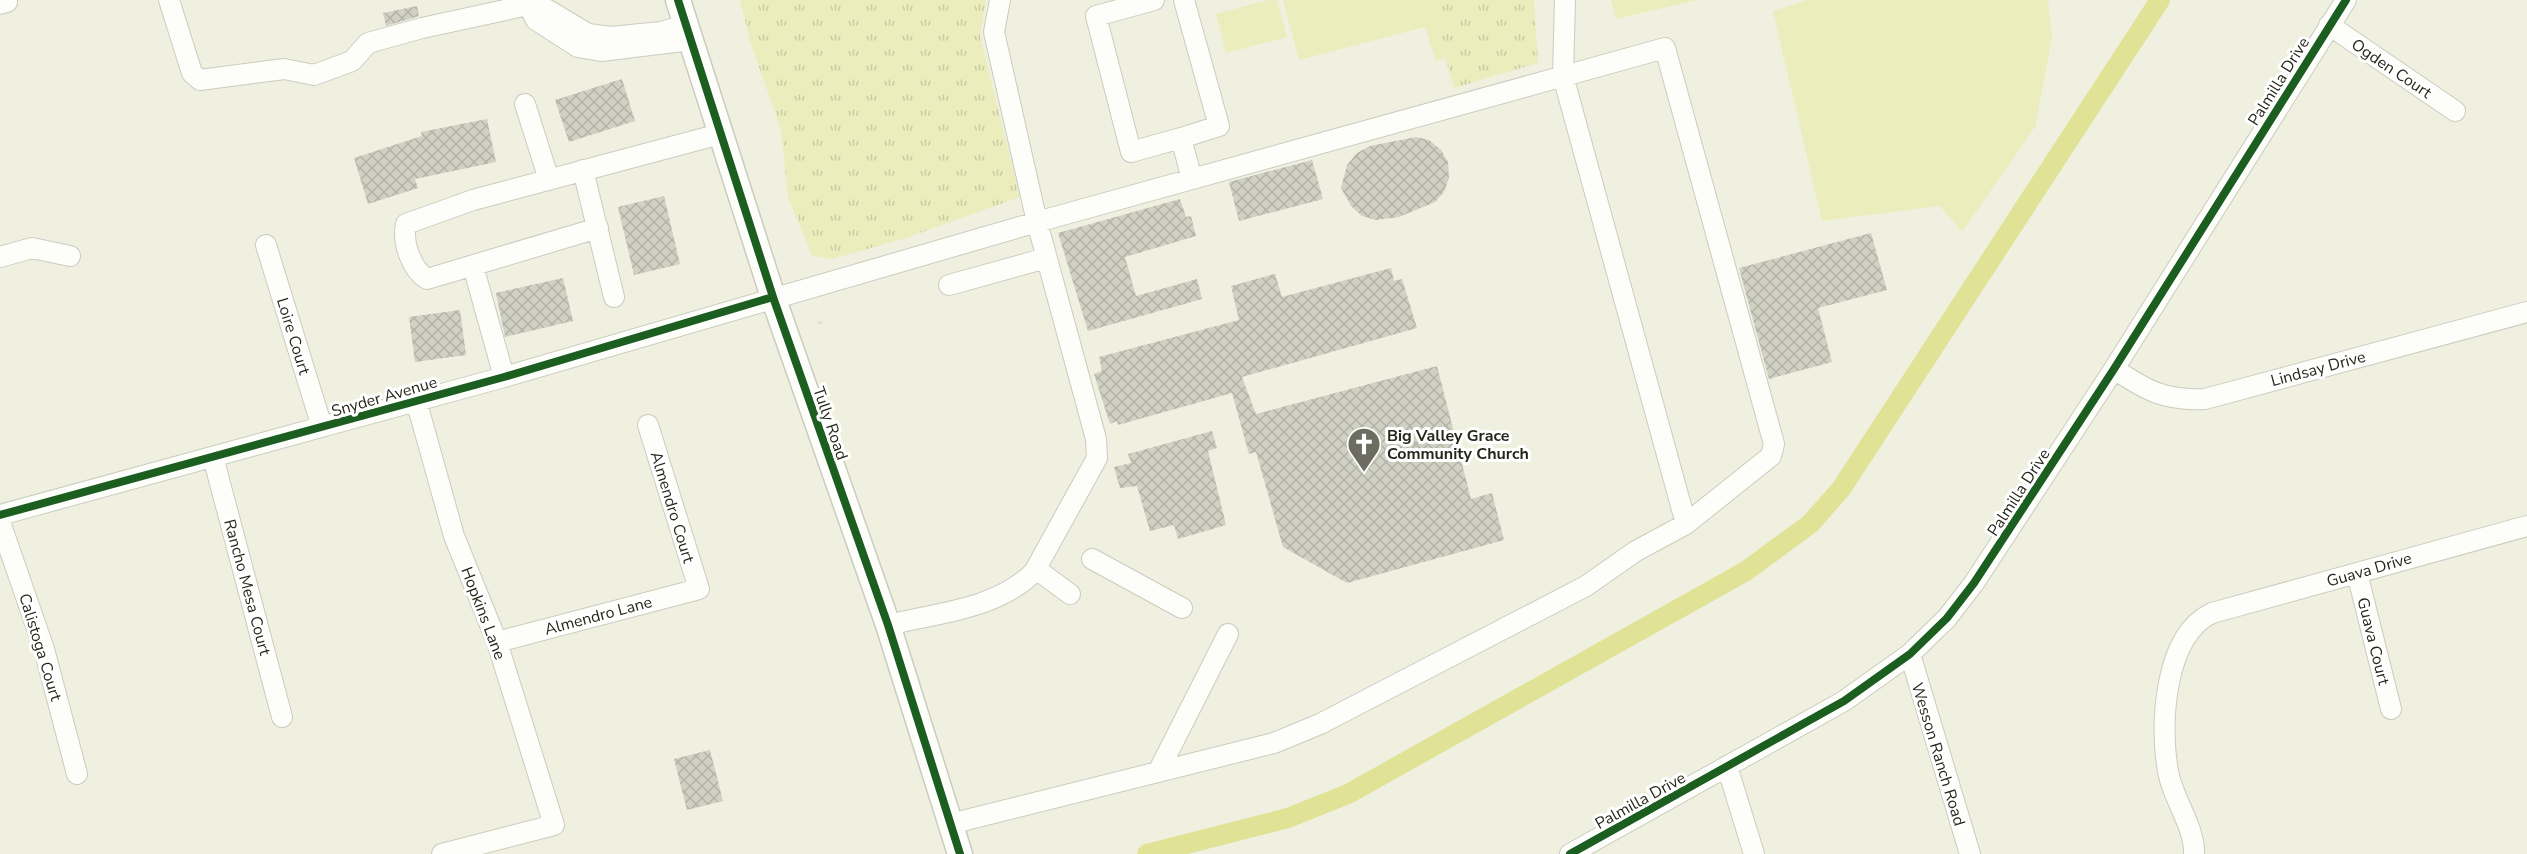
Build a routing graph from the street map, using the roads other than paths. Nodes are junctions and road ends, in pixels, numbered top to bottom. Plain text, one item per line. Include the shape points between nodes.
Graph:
1 (169, 0) edge
2 (678, 0) edge
3 (999, 0) edge
4 (1154, 0) edge
5 (1184, 0) edge
6 (1565, 0) edge
7 (2346, 0) edge
8 (527, 3) edge
9 (2329, 26) junction
10 (688, 32) junction
11 (1563, 76) junction
12 (525, 104) dead end
13 (2455, 111) dead end
14 (720, 134) junction
15 (1181, 138) junction
16 (583, 170) junction
17 (1192, 179) junction
18 (549, 180) junction
19 (1037, 222) junction
20 (598, 228) junction
21 (266, 245) dead end
22 (70, 256) dead end
23 (0, 257) edge
24 (1047, 258) junction
25 (473, 266) junction
26 (949, 285) dead end
27 (614, 297) dead end
28 (773, 297) junction
29 (2527, 312) edge
30 (2114, 369) junction
31 (504, 377) junction
32 (416, 400) junction
33 (648, 425) dead end
34 (322, 427) junction
35 (213, 457) junction
36 (0, 515) edge
37 (0, 522) edge
38 (1686, 524) junction
39 (2527, 526) edge
40 (1092, 559) dead end
41 (1036, 569) junction
42 (2357, 573) junction
43 (699, 589) joint
44 (1070, 594) dead end
45 (1182, 608) dead end
46 (888, 626) junction
47 (1228, 634) dead end
48 (497, 642) junction
49 (1910, 654) junction
50 (2391, 709) dead end
51 (282, 717) dead end
52 (1727, 766) junction
53 (1158, 772) junction
54 (77, 774) dead end
55 (950, 824) junction
56 (442, 854) edge
57 (960, 854) edge
58 (1570, 854) edge
59 (1754, 854) edge
60 (1970, 854) edge
61 (2194, 854) edge

1 - 8 street via 192,73 200,80 284,69 314,75 352,61 368,43
2 - 10 main road, Tully Road
3 - 19 street via 994,32
4 - 15 street via 1096,16 1131,152
5 - 15 street via 1219,126
6 - 11 street
7 - 9 street, Palmilla Drive
8 - 10 street via 536,20 578,47 602,51
9 - 13 street, Ogden Court
9 - 30 street, Palmilla Drive
10 - 14 main road, Tully Road
11 - 17 street, Snyder Avenue
11 - 38 street
11 - 38 street, Snyder Avenue via 1665,48 1684,116 1774,444 1771,456
12 - 18 street
14 - 16 street
14 - 28 main road, Tully Road
15 - 17 street
16 - 18 street
16 - 20 street
17 - 19 street, Snyder Avenue
18 - 25 street via 473,200 406,224 404,235 417,273 427,279
19 - 24 street
19 - 28 street, Snyder Avenue
20 - 25 street
20 - 27 street
21 - 34 street, Loire Court
22 - 23 street via 32,248
24 - 26 street
24 - 41 street via 1096,439 1097,458
25 - 31 street
28 - 31 street, Snyder Avenue
28 - 46 main road, Tully Road
29 - 30 street, Lindsay Drive via 2205,399 2165,397
30 - 49 street, Palmilla Drive via 1974,584 1947,618
31 - 32 street, Snyder Avenue
32 - 34 street, Snyder Avenue
32 - 48 street, Hopkins Lane via 453,536
33 - 43 street, Almendro Court
34 - 35 street, Snyder Avenue
35 - 36 street, Snyder Avenue
35 - 51 street, Rancho Mesa Court
37 - 54 street, Calistoga Court via 41,640
38 - 53 street via 1636,551 1586,586 1320,724 1274,743
39 - 42 street, Guava Drive
40 - 45 street
41 - 44 street
41 - 46 street via 1019,587 997,599
42 - 50 street, Guava Court
42 - 61 street, Guava Drive via 2212,613 2192,626 2173,669 2165,720 2169,776 2192,837
43 - 48 street, Almendro Lane
46 - 55 main road, Tully Road
47 - 53 street
48 - 56 street, Hopkins Lane via 554,825
49 - 52 street, Palmilla Drive via 1844,701
49 - 60 street, Wesson Ranch Road
52 - 58 street, Palmilla Drive
52 - 59 street
53 - 55 street
55 - 57 main road, Tully Road

